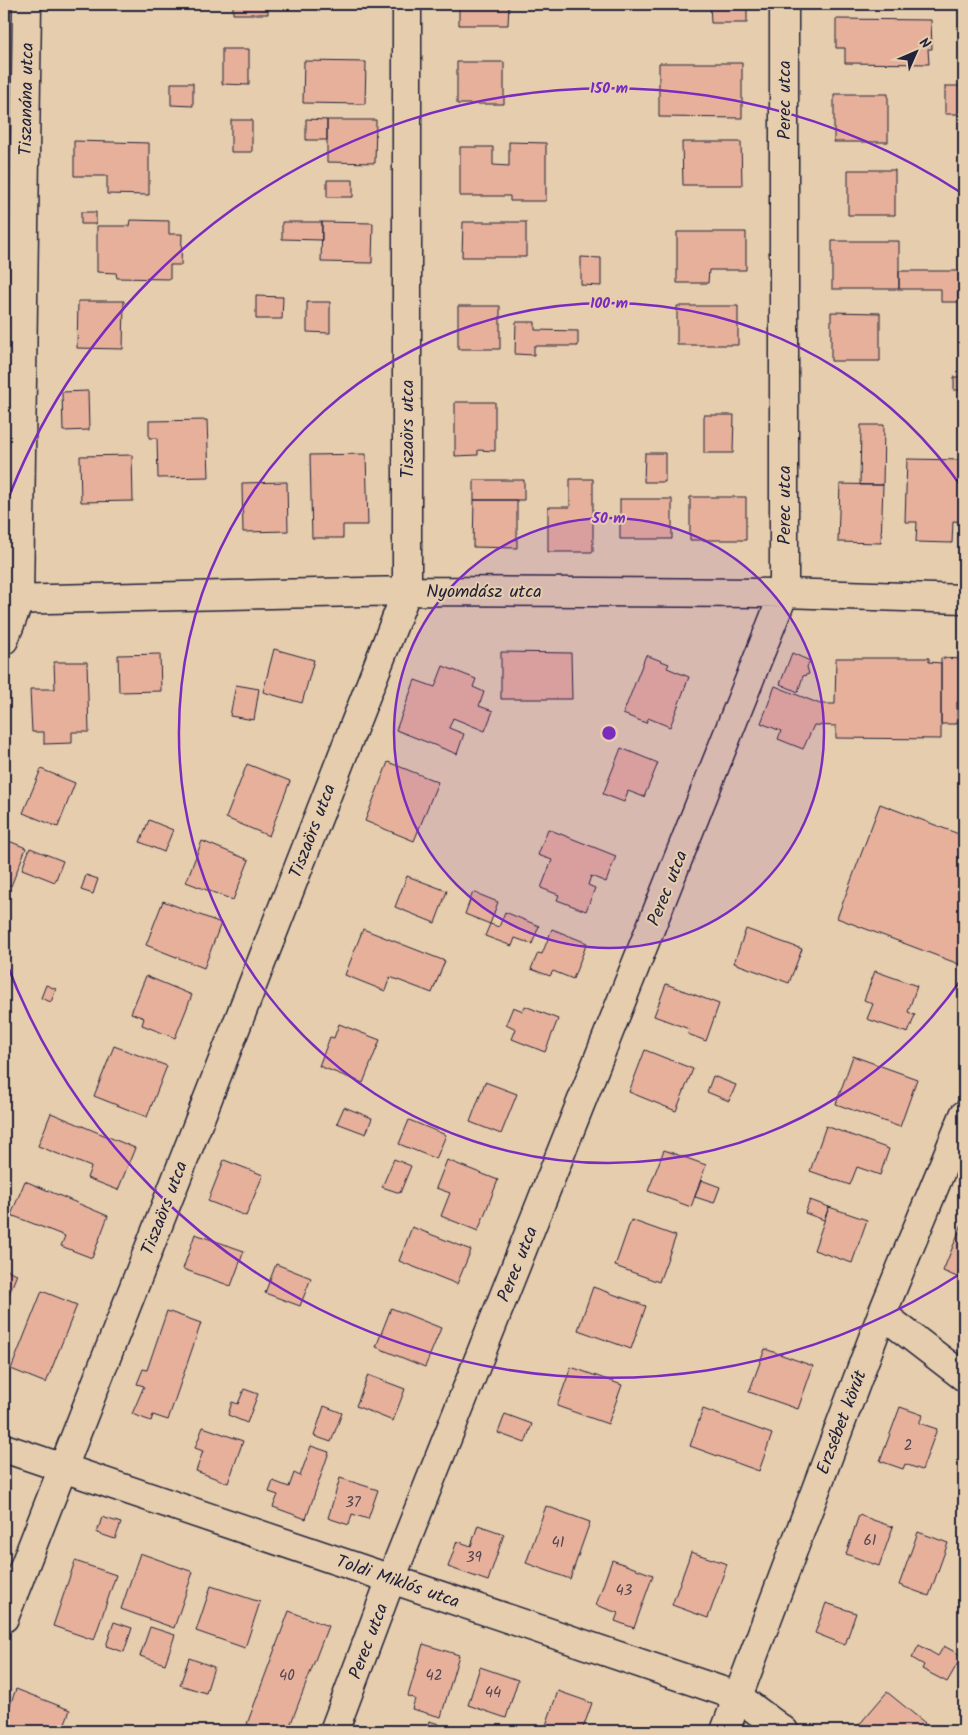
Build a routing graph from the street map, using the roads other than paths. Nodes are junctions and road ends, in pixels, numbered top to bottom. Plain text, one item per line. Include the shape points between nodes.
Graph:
1 (27, 4) edge
2 (407, 4) edge
3 (784, 4) edge
4 (407, 591) junction
5 (784, 593) junction
6 (964, 598) edge
7 (12, 601) edge
8 (4, 640) edge
9 (964, 1115) edge
10 (882, 1314) junction
11 (964, 1377) edge
12 (4, 1448) edge
13 (62, 1467) junction
14 (391, 1579) junction
15 (4, 1618) edge
16 (737, 1696) junction
17 (334, 1731) edge
18 (725, 1731) edge
19 (784, 1731) edge

1 - 7 street, Tiszanána utca
2 - 4 street, Tiszaörs utca
3 - 5 street, Perec utca
4 - 5 street, Nyomdász utca
4 - 7 street, Nyomdász utca
4 - 13 street, Tiszaörs utca
5 - 6 street, Nyomdász utca
5 - 14 street, Perec utca
7 - 8 street, Tiszanána utca
9 - 10 street, Erzsébet körút
10 - 11 street
10 - 16 street, Erzsébet körút
12 - 13 street, Toldi Miklós utca
13 - 14 street, Toldi Miklós utca
13 - 15 street, Tiszaörs utca
14 - 16 street, Toldi Miklós utca
14 - 17 street, Perec utca
16 - 18 street, Erzsébet körút
16 - 19 street, Toldi Miklós utca

